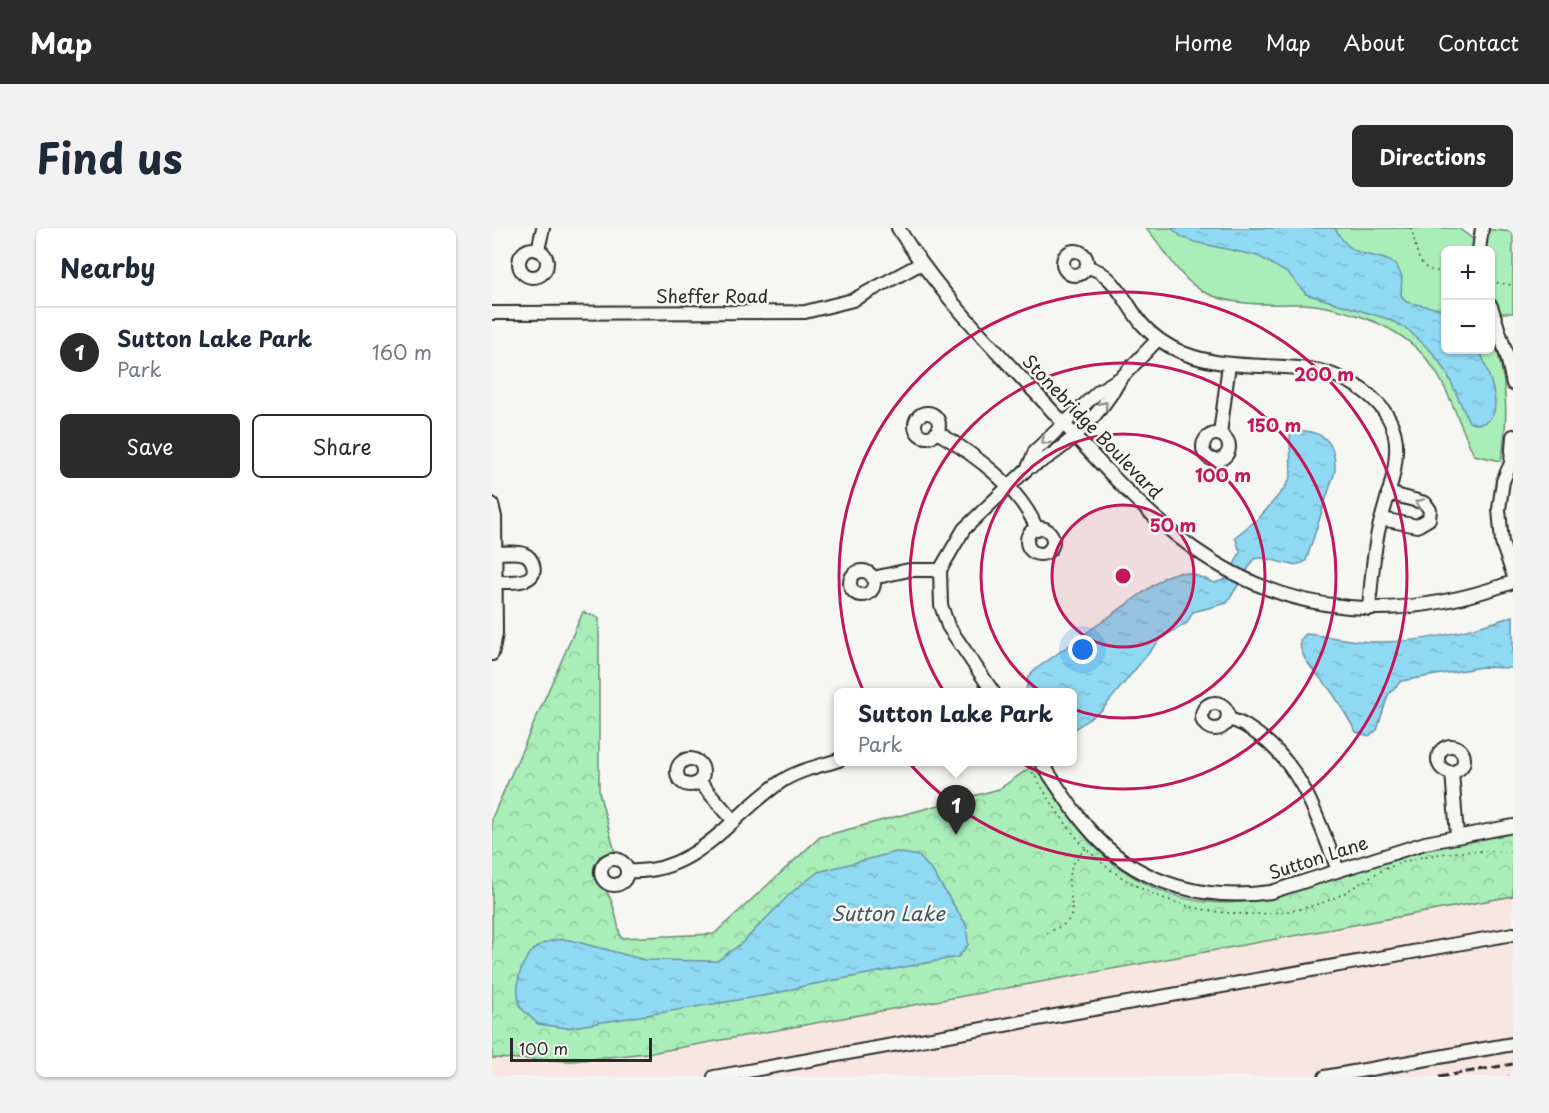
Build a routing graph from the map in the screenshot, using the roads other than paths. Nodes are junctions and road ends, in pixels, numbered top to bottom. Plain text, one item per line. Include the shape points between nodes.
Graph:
1 (543, 228) edge
2 (898, 228) edge
3 (1482, 228) edge
4 (1480, 246) edge
5 (538, 250) dead end
6 (921, 264) junction
7 (1087, 267) dead end
8 (492, 313) edge
9 (1495, 318) edge
10 (1158, 339) junction
11 (1229, 364) junction
12 (1122, 377) junction
13 (1513, 384) edge
14 (1064, 423) junction
15 (937, 432) dead end
16 (1074, 434) junction
17 (1220, 434) dead end
18 (1513, 436) edge
19 (1028, 468) junction
20 (1512, 468) edge
21 (1009, 488) junction
22 (1388, 494) junction
23 (492, 504) edge
24 (1382, 519) junction
25 (1037, 529) dead end
26 (496, 553) junction
27 (940, 570) junction
28 (1513, 574) edge
29 (873, 578) dead end
30 (496, 582) junction
31 (1513, 582) edge
32 (1369, 609) junction
33 (494, 616) edge
34 (492, 654) edge
35 (990, 688) edge
36 (1227, 719) dead end
37 (834, 762) edge
38 (1044, 766) edge
39 (1452, 772) dead end
40 (699, 781) dead end
41 (734, 821) junction
42 (1513, 826) edge
43 (1457, 836) junction
44 (1338, 870) junction
45 (627, 871) dead end
46 (1513, 934) edge
47 (1513, 1044) edge
48 (714, 1077) edge
49 (1325, 1077) edge

1 - 5 street
2 - 6 street, Stonebridge Boulevard
3 - 4 street
6 - 8 street, Sheffer Road via 853,300 805,312
6 - 14 street, Stonebridge Boulevard
7 - 10 street via 1108,277
9 - 13 street
10 - 11 street via 1194,357
10 - 12 street
11 - 17 street
11 - 22 street via 1319,371 1347,381 1372,397 1388,417 1395,434 1396,458
12 - 14 street via 1099,391
16 -> 12 street via 1108,402
14 - 16 street, Stonebridge Boulevard
14 -> 19 street via 1035,451
15 - 21 street via 978,460
16 - 19 street via 1045,461
16 - 32 street, Stonebridge Boulevard via 1169,529 1227,570 1311,601
18 - 20 street
19 - 21 street
20 - 28 street via 1500,494 1500,525
21 - 25 street
21 - 27 street via 964,529
22 - 24 street
24 -> 22 street via 1417,526 1429,519 1430,510 1425,503
23 - 26 street
24 - 32 street
26 - 30 street
26 - 30 street via 523,554 531,560 534,570 522,581
27 - 29 street via 909,570
27 - 35 street via 941,605 948,626
30 - 33 street
31 - 32 street, Stonebridge Boulevard via 1426,606
33 - 34 street
36 - 44 street via 1254,731 1283,755 1305,790
37 - 41 street via 785,779
38 - 44 street, Sutton Lane via 1097,838 1120,858 1149,876 1189,891 1251,895
39 - 43 street
40 - 41 street
41 - 45 street via 683,862 652,871
42 - 43 street, Sutton Lane
43 - 44 street, Sutton Lane
46 - 48 street
47 - 49 street

